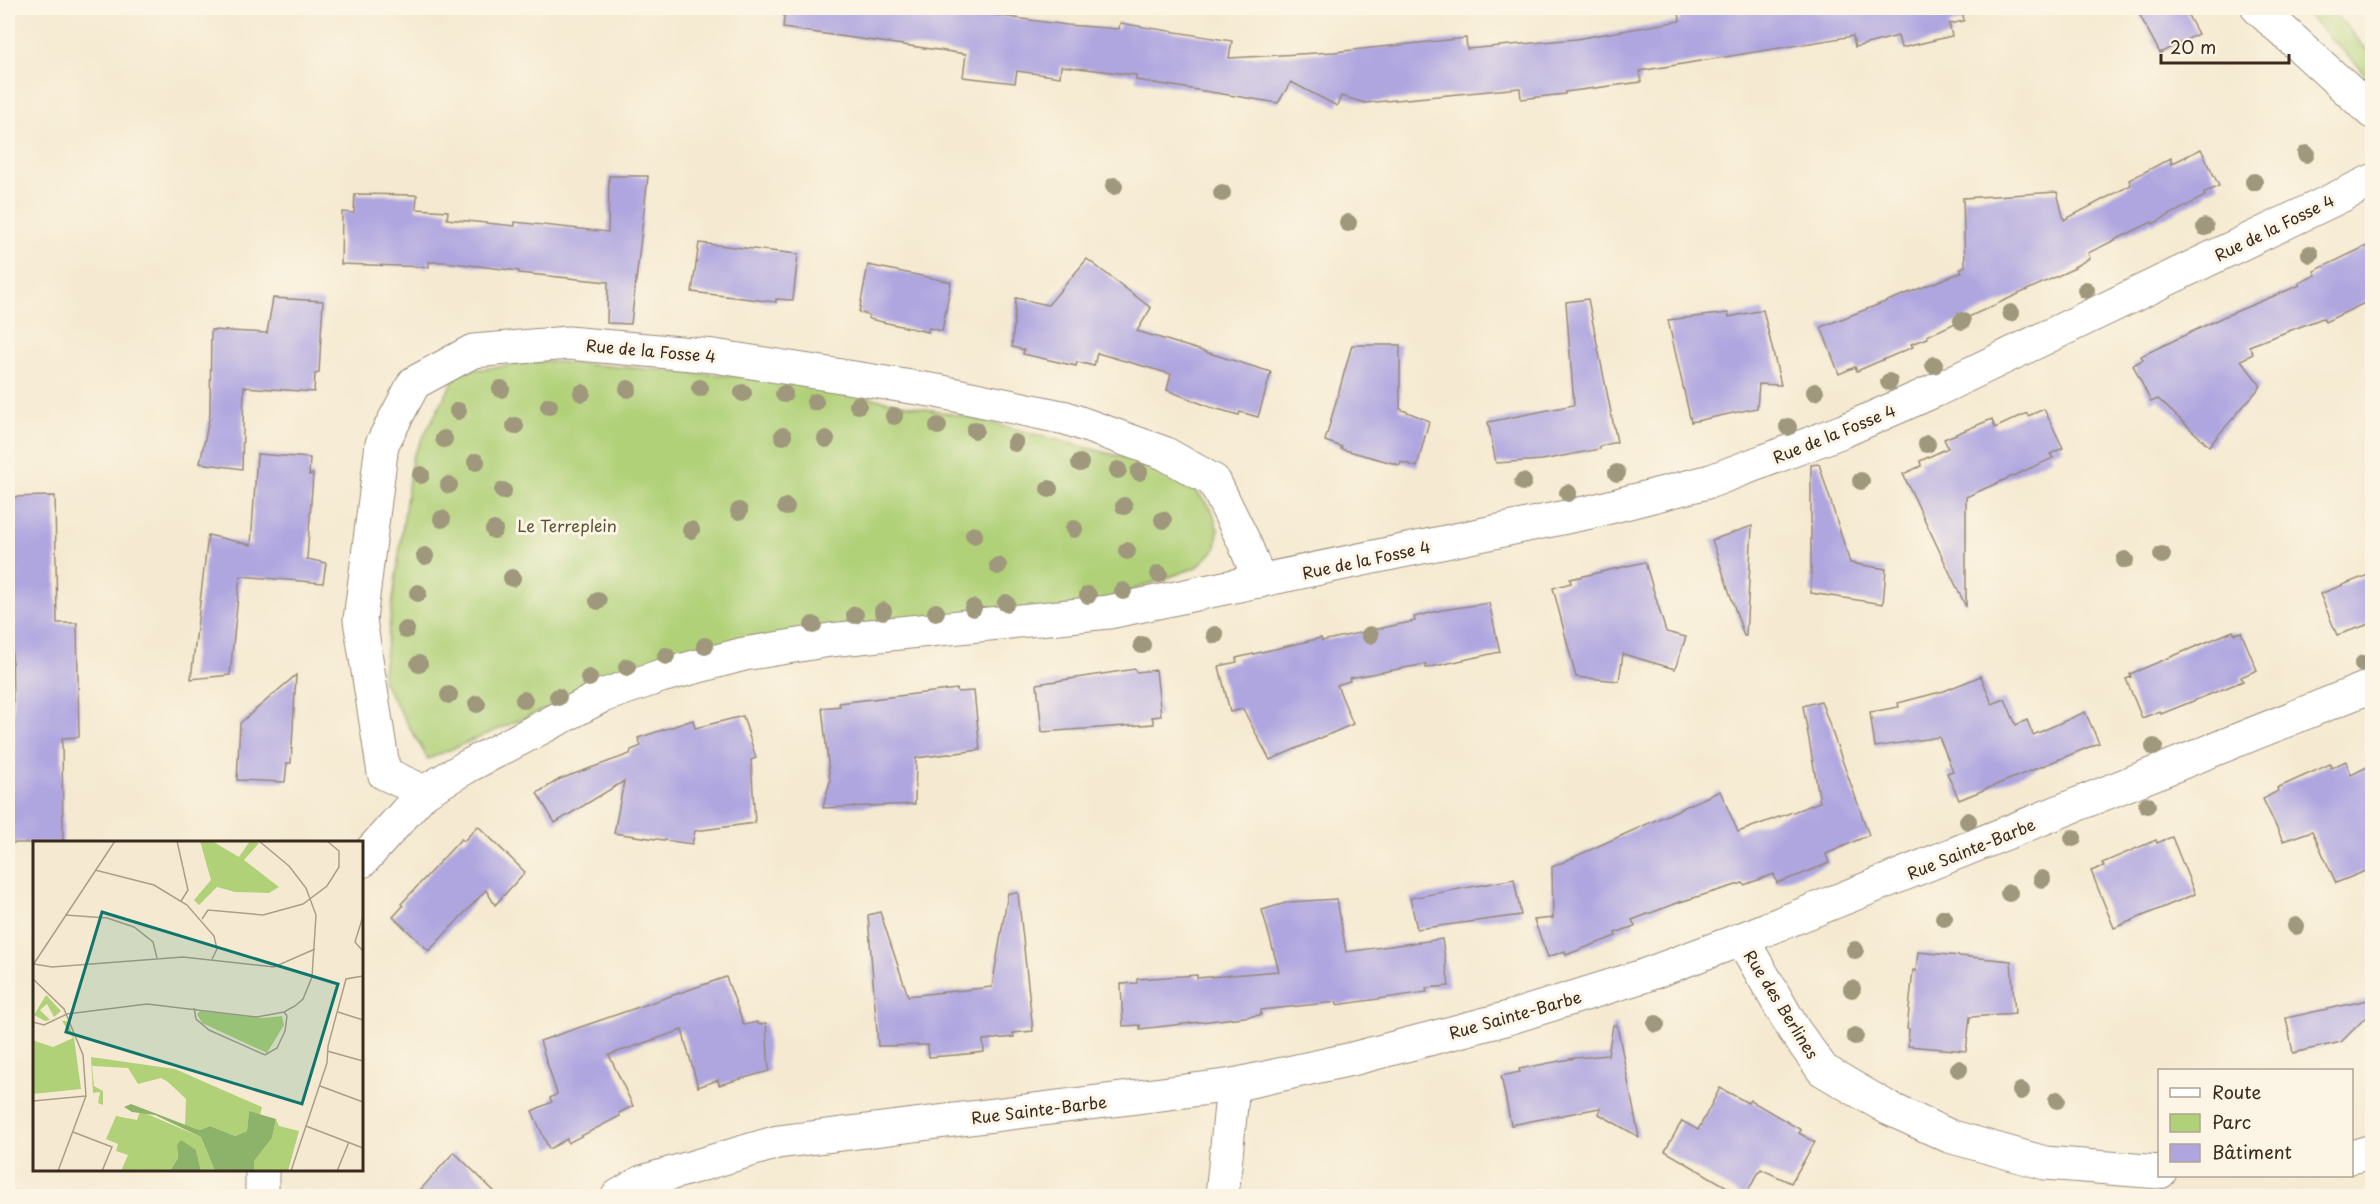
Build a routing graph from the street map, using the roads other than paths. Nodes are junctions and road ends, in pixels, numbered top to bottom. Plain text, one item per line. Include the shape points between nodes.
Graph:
1 (2258, 8) edge
2 (2373, 112) edge
3 (2373, 181) edge
4 (1260, 581) junction
5 (2373, 686) edge
6 (424, 792) junction
7 (363, 860) edge
8 (1742, 939) junction
9 (1233, 1085) junction
10 (2373, 1151) edge
11 (2353, 1157) edge
12 (262, 1171) edge
13 (2158, 1172) edge
14 (262, 1197) edge
15 (618, 1197) edge
16 (1222, 1197) edge

1 - 2 street
3 - 4 street, Rue de la Fosse 4 via 1934,391 1843,431 1711,481 1590,512
4 - 6 street, Rue de la Fosse 4 via 1109,612 830,640 744,654 602,696
4 - 6 street, Rue de la Fosse 4 via 1214,481 1164,453 1066,417 937,391 714,356 568,343 473,351 414,383 382,444 360,620 384,773
5 - 8 street, Rue Sainte-Barbe
6 - 7 street, Rue de la Fosse 4
8 - 9 street, Rue Sainte-Barbe via 1643,976 1505,1019
8 - 13 street, Rue des Berlines via 1788,1020 1823,1070 1888,1108 1949,1136 2044,1163
9 - 15 street, Rue Sainte-Barbe via 778,1142 642,1182
9 - 16 street
10 - 11 street
12 - 14 street

